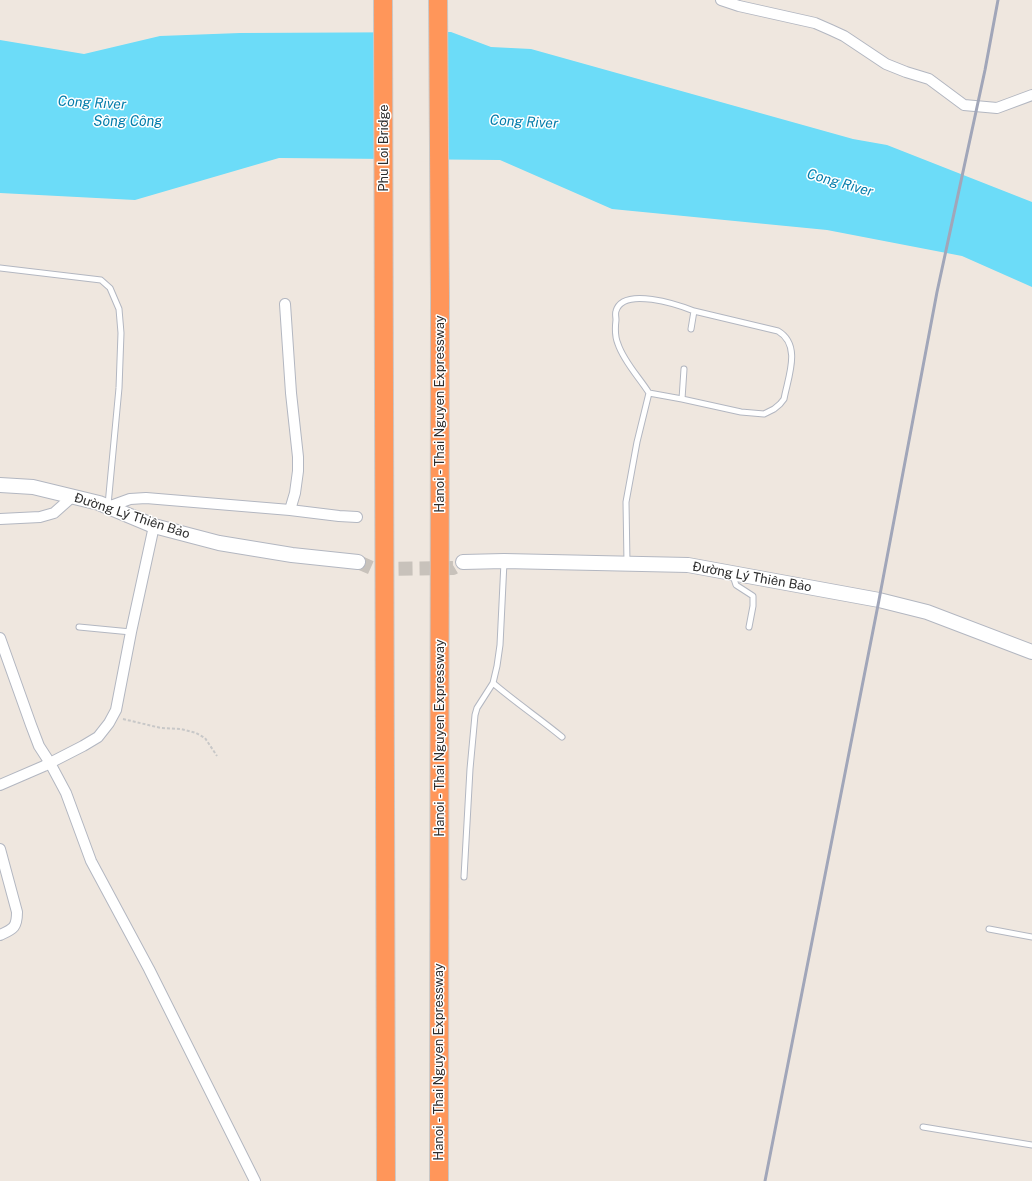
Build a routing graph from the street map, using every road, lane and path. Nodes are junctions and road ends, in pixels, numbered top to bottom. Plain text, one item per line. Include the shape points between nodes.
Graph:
1 (383, 0) edge
2 (438, 0) edge
3 (721, 0) edge
4 (1032, 95) edge
5 (0, 268) edge
6 (284, 304) dead end
7 (694, 311) junction
8 (691, 329) dead end
9 (684, 369) dead end
10 (649, 393) junction
11 (682, 399) junction
12 (0, 485) edge
13 (72, 497) junction
14 (108, 506) junction
15 (290, 510) junction
16 (357, 517) dead end
17 (0, 519) edge
18 (154, 526) junction
19 (504, 561) junction
20 (358, 562) tunnel mouth
21 (463, 562) tunnel mouth
22 (627, 564) junction
23 (732, 573) junction
24 (79, 627) dead end
25 (749, 627) dead end
26 (130, 632) junction
27 (0, 638) edge
28 (1031, 653) edge
29 (493, 683) junction
30 (112, 717) junction
31 (562, 737) dead end
32 (217, 756) dead end
33 (50, 762) junction
34 (0, 785) edge
35 (0, 849) edge
36 (464, 877) dead end
37 (988, 929) dead end
38 (0, 935) edge
39 (1032, 937) edge
40 (923, 1127) dead end
41 (1032, 1145) edge
42 (255, 1181) edge
43 (386, 1181) edge
44 (439, 1181) edge

1 - 43 highway, Phu Loi Bridge
2 - 44 highway, Hanoi - Thai Nguyen Expressway
3 - 4 street via 815,23 844,36 886,64 929,79 964,105 998,108
5 - 14 lane via 102,280 110,288 120,309 122,333 119,388
6 - 15 street via 298,456 295,493
7 - 8 lane
7 - 10 lane via 656,300 632,298 616,310 615,329 618,344
7 - 11 lane via 778,331 785,335 790,343 792,356 784,399 764,414 741,412
9 - 11 lane
10 - 11 lane
10 - 22 lane via 626,502
12 - 13 main road, Đường Lý Thiên Bảo via 33,488
13 - 14 main road, Đường Lý Thiên Bảo
13 - 17 street via 54,513 40,517
14 - 15 street via 130,499 146,498
14 - 18 main road, Đường Lý Thiên Bảo
15 - 16 street
18 - 20 main road, Đường Lý Thiên Bảo via 227,544 292,555
18 - 26 street
19 - 21 main road, Đường Lý Thiên Bảo
19 - 22 main road, Đường Lý Thiên Bảo
19 - 29 lane via 500,646
22 - 23 main road, Đường Lý Thiên Bảo via 688,565
23 - 25 lane via 736,585 753,596
23 - 28 main road, Đường Lý Thiên Bảo via 879,600 927,612
24 - 26 lane
26 - 30 street via 116,710
27 - 33 street via 39,746
29 - 31 lane
29 - 36 lane via 475,715
30 - 32 path via 196,734 205,738
30 - 33 street via 98,737
33 - 34 street
33 - 42 street via 66,793 91,861 149,969
35 - 38 street via 17,912 17,921 13,929
37 - 39 lane
40 - 41 lane

